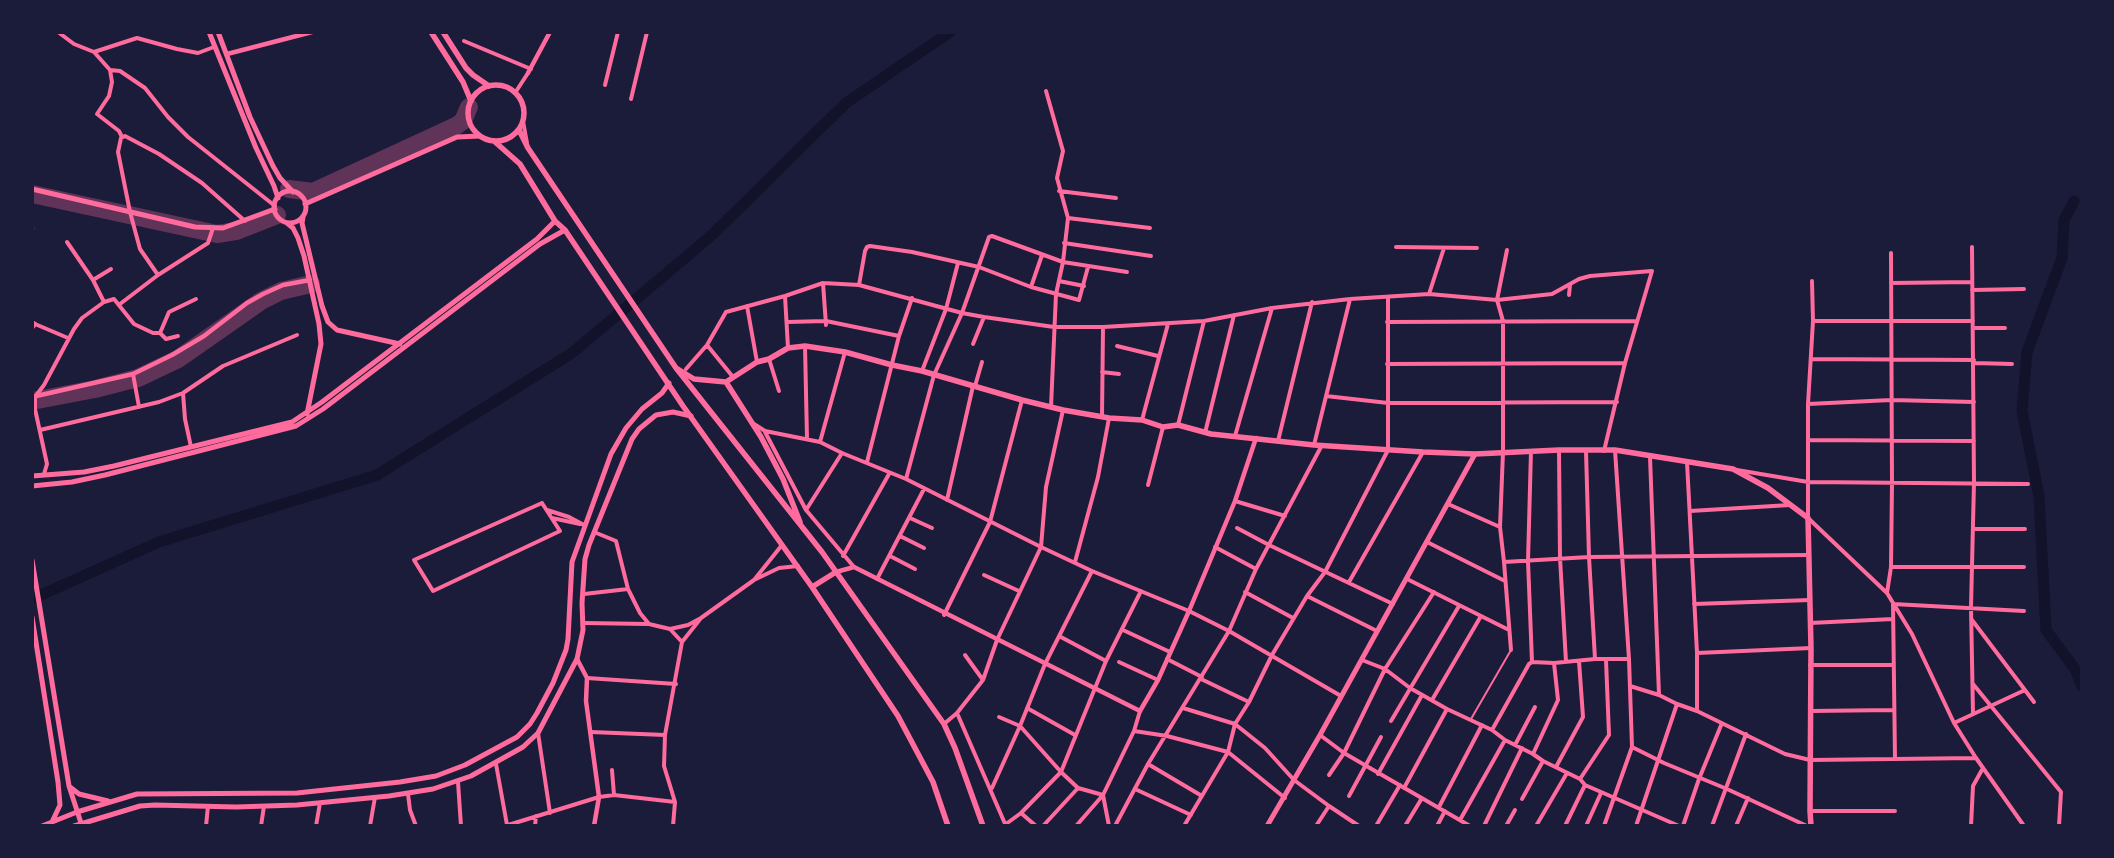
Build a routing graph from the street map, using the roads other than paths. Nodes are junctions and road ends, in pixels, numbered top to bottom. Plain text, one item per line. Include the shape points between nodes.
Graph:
1 (58, 32) edge
2 (138, 32) edge
3 (209, 32) edge
4 (218, 32) edge
5 (312, 32) edge
6 (431, 32) edge
7 (444, 32) edge
8 (550, 32) edge
9 (618, 32) edge
10 (647, 32) edge
11 (138, 38) junction
12 (464, 41) dead end
13 (214, 47) junction
14 (94, 52) junction
15 (227, 54) junction
16 (110, 70) junction
17 (529, 71) junction
18 (605, 85) dead end
19 (489, 86) junction
20 (1046, 91) dead end
21 (515, 93) junction
22 (631, 99) dead end
23 (471, 101) junction
24 (523, 121) junction
25 (519, 130) junction
26 (480, 136) junction
27 (122, 137) junction
28 (494, 141) junction
29 (528, 148) junction
30 (32, 189) edge
31 (1060, 191) junction
32 (293, 192) junction
33 (278, 198) junction
34 (1116, 198) dead end
35 (306, 204) junction
36 (275, 208) junction
37 (130, 212) junction
38 (303, 217) junction
39 (1068, 218) junction
40 (246, 221) junction
41 (555, 221) junction
42 (288, 223) junction
43 (213, 228) junction
44 (1150, 228) dead end
45 (565, 230) junction
46 (67, 242) dead end
47 (1064, 243) junction
48 (1396, 247) dead end
49 (1972, 247) dead end
50 (1444, 248) junction
51 (1477, 248) dead end
52 (1508, 250) dead end
53 (1891, 254) dead end
54 (1042, 256) junction
55 (1152, 256) dead end
56 (1063, 262) junction
57 (958, 263) junction
58 (979, 267) junction
59 (1088, 267) junction
60 (111, 269) dead end
61 (1127, 272) dead end
62 (158, 275) junction
63 (92, 280) junction
64 (310, 280) junction
65 (1059, 281) junction
66 (1812, 281) dead end
67 (823, 282) junction
68 (1972, 282) junction
69 (1891, 283) junction
70 (1570, 285) junction
71 (859, 286) junction
72 (1084, 286) junction
73 (1031, 287) junction
74 (2024, 288) dead end
75 (1972, 290) junction
76 (1056, 294) junction
77 (1429, 294) junction
78 (1569, 295) dead end
79 (785, 296) junction
80 (912, 298) junction
81 (1388, 298) junction
82 (196, 299) dead end
83 (1350, 299) junction
84 (1497, 300) junction
85 (104, 302) junction
86 (1312, 302) junction
87 (120, 304) junction
88 (748, 306) junction
89 (1272, 308) junction
90 (946, 309) junction
91 (962, 313) junction
92 (1234, 315) junction
93 (984, 317) junction
94 (1502, 320) junction
95 (1204, 321) junction
96 (1637, 321) junction
97 (1813, 321) junction
98 (1973, 321) junction
99 (788, 322) junction
100 (1387, 322) junction
101 (1891, 322) junction
102 (826, 323) junction
103 (1168, 324) junction
104 (33, 325) edge
105 (1054, 326) junction
106 (1103, 327) junction
107 (1973, 328) junction
108 (2006, 328) dead end
109 (160, 333) junction
110 (297, 335) dead end
111 (178, 336) dead end
112 (899, 336) junction
113 (68, 338) junction
114 (398, 342) junction
115 (973, 344) dead end
116 (707, 345) junction
117 (805, 346) junction
118 (1117, 346) dead end
119 (403, 348) junction
120 (788, 348) junction
121 (845, 352) junction
122 (1158, 356) junction
123 (769, 359) junction
124 (1811, 359) junction
125 (1892, 360) junction
126 (757, 362) junction
127 (982, 362) dead end
128 (1974, 362) junction
129 (1502, 363) junction
130 (1387, 364) junction
131 (1625, 364) junction
132 (2012, 364) dead end
133 (892, 365) junction
134 (676, 368) junction
135 (686, 369) dead end
136 (922, 370) junction
137 (1102, 372) junction
138 (133, 374) junction
139 (1118, 374) dead end
140 (934, 375) junction
141 (734, 377) junction
142 (726, 382) junction
143 (669, 384) junction
144 (974, 386) junction
145 (779, 391) dead end
146 (182, 394) junction
147 (1326, 396) junction
148 (34, 397) edge
149 (1022, 400) junction
150 (1890, 400) junction
151 (1503, 402) junction
152 (1617, 402) junction
153 (1974, 402) junction
154 (1388, 403) junction
155 (1808, 404) junction
156 (139, 407) junction
157 (1051, 407) junction
158 (1063, 410) junction
159 (308, 415) junction
160 (691, 416) junction
161 (1102, 417) junction
162 (1108, 418) junction
163 (1142, 420) junction
164 (754, 424) junction
165 (1178, 425) junction
166 (1163, 427) junction
167 (40, 430) junction
168 (765, 431) junction
169 (1205, 434) junction
170 (1235, 436) junction
171 (1256, 438) junction
172 (807, 439) junction
173 (1891, 439) junction
174 (1808, 440) junction
175 (1278, 441) junction
176 (1974, 441) junction
177 (820, 442) junction
178 (1314, 445) junction
179 (1322, 445) junction
180 (191, 447) junction
181 (1388, 450) junction
182 (1559, 450) junction
183 (1615, 450) junction
184 (1531, 451) junction
185 (1586, 451) junction
186 (1604, 451) junction
187 (1424, 452) junction
188 (1503, 452) junction
189 (842, 453) junction
190 (1475, 454) junction
191 (1650, 457) junction
192 (867, 462) junction
193 (1687, 462) junction
194 (1732, 469) junction
195 (44, 474) junction
196 (889, 474) junction
197 (32, 476) edge
198 (906, 479) junction
199 (1808, 482) junction
200 (1974, 482) junction
201 (1892, 483) junction
202 (2028, 484) dead end
203 (1148, 485) dead end
204 (32, 486) edge
205 (924, 489) junction
206 (947, 500) junction
207 (1235, 501) junction
208 (1448, 504) junction
209 (1791, 504) junction
210 (546, 510) junction
211 (806, 510) junction
212 (1690, 510) junction
213 (1285, 516) junction
214 (552, 518) junction
215 (910, 518) junction
216 (1808, 518) junction
217 (990, 522) junction
218 (584, 526) junction
219 (1500, 527) junction
220 (932, 528) dead end
221 (1237, 528) dead end
222 (803, 529) junction
223 (1973, 529) junction
224 (2025, 529) dead end
225 (594, 532) junction
226 (900, 536) junction
227 (1427, 542) junction
228 (782, 545) junction
229 (1269, 545) junction
230 (1041, 547) junction
231 (1215, 547) junction
232 (924, 548) dead end
233 (1808, 555) junction
234 (843, 556) junction
235 (890, 556) junction
236 (1691, 556) junction
237 (1589, 557) junction
238 (1560, 558) junction
239 (1622, 558) junction
240 (1654, 558) junction
241 (32, 560) edge
242 (1528, 561) junction
243 (1075, 562) junction
244 (1504, 562) junction
245 (798, 566) junction
246 (854, 567) junction
247 (1891, 567) junction
248 (2024, 567) dead end
249 (1972, 568) junction
250 (915, 569) dead end
251 (1256, 569) junction
252 (1092, 571) junction
253 (836, 572) junction
254 (1325, 572) junction
255 (984, 575) dead end
256 (877, 579) junction
257 (1407, 579) junction
258 (754, 580) junction
259 (1505, 581) junction
260 (1348, 582) junction
261 (812, 587) junction
262 (628, 589) junction
263 (1019, 591) junction
264 (1141, 591) junction
265 (1246, 592) junction
266 (1434, 592) junction
267 (1887, 593) junction
268 (584, 594) junction
269 (1307, 596) junction
270 (1810, 600) junction
271 (1393, 604) junction
272 (1694, 604) junction
273 (1893, 604) junction
274 (1459, 606) junction
275 (1971, 608) junction
276 (1189, 611) junction
277 (2024, 611) dead end
278 (944, 614) junction
279 (1481, 616) junction
280 (32, 617) edge
281 (701, 618) junction
282 (1293, 618) junction
283 (1893, 619) junction
284 (1972, 620) junction
285 (583, 623) junction
286 (1810, 623) junction
287 (650, 624) junction
288 (670, 630) junction
289 (1122, 630) junction
290 (1508, 630) junction
291 (1229, 631) junction
292 (1377, 631) junction
293 (1059, 636) junction
294 (997, 640) junction
295 (682, 642) junction
296 (1811, 648) junction
297 (1511, 650) joint
298 (1170, 652) junction
299 (1697, 652) junction
300 (965, 655) dead end
301 (1272, 655) junction
302 (577, 659) junction
303 (1167, 659) junction
304 (1595, 659) junction
305 (1629, 659) junction
306 (1106, 660) junction
307 (1362, 660) junction
308 (1606, 660) junction
309 (1579, 661) junction
310 (1119, 662) dead end
311 (1532, 662) junction
312 (1566, 662) junction
313 (1554, 663) junction
314 (1045, 664) junction
315 (1810, 665) junction
316 (1893, 665) junction
317 (1385, 669) junction
318 (587, 678) junction
319 (1201, 678) junction
320 (983, 680) junction
321 (1158, 680) junction
322 (676, 684) junction
323 (1974, 684) junction
324 (1630, 686) junction
325 (1410, 688) junction
326 (1094, 690) junction
327 (2025, 690) junction
328 (1422, 695) junction
329 (1659, 695) junction
330 (1341, 696) junction
331 (1432, 700) junction
332 (1249, 702) junction
333 (2034, 702) dead end
334 (1677, 704) junction
335 (1991, 705) junction
336 (1535, 707) dead end
337 (1027, 708) junction
338 (1183, 708) junction
339 (1447, 709) junction
340 (1810, 710) junction
341 (1894, 710) junction
342 (1697, 711) junction
343 (1140, 712) junction
344 (957, 713) junction
345 (1973, 714) junction
346 (999, 717) dead end
347 (1471, 719) junction
348 (1391, 721) dead end
349 (1722, 723) junction
350 (1954, 723) junction
351 (944, 724) junction
352 (1235, 724) junction
353 (1482, 725) junction
354 (1020, 726) junction
355 (1492, 730) junction
356 (1134, 731) junction
357 (591, 732) junction
358 (538, 733) junction
359 (1746, 734) junction
360 (665, 735) junction
361 (1075, 735) junction
362 (1320, 735) junction
363 (1167, 736) junction
364 (1381, 737) dead end
365 (1505, 740) junction
366 (1516, 745) junction
367 (1522, 748) junction
368 (1632, 748) junction
369 (1228, 752) junction
370 (1344, 753) junction
371 (1532, 754) junction
372 (1976, 758) junction
373 (1895, 759) junction
374 (1657, 760) junction
375 (1810, 760) junction
376 (1542, 761) junction
377 (496, 764) junction
378 (1148, 764) junction
379 (1365, 766) junction
380 (1556, 767) junction
381 (1983, 768) junction
382 (612, 770) dead end
383 (1061, 772) junction
384 (1566, 773) junction
385 (1378, 774) junction
386 (1330, 776) dead end
387 (1580, 779) junction
388 (1699, 779) junction
389 (1294, 780) junction
390 (458, 782) junction
391 (1585, 785) junction
392 (69, 786) junction
393 (1402, 787) junction
394 (992, 788) junction
395 (1078, 788) junction
396 (1135, 789) junction
397 (1727, 789) junction
398 (297, 793) junction
399 (1601, 793) junction
400 (211, 794) junction
401 (408, 794) junction
402 (614, 795) junction
403 (1103, 795) junction
404 (1202, 796) junction
405 (1349, 796) dead end
406 (375, 797) junction
407 (598, 797) junction
408 (1284, 798) junction
409 (1422, 798) junction
410 (1614, 798) junction
411 (1748, 798) junction
412 (1522, 799) dead end
413 (108, 802) junction
414 (675, 802) junction
415 (320, 803) junction
416 (297, 805) junction
417 (208, 806) junction
418 (264, 806) junction
419 (1328, 806) junction
420 (1439, 807) junction
421 (1515, 810) dead end
422 (1641, 810) junction
423 (1445, 811) junction
424 (1810, 811) junction
425 (1895, 811) dead end
426 (77, 812) junction
427 (550, 813) junction
428 (1021, 813) junction
429 (536, 816) junction
430 (1191, 816) junction
431 (1460, 820) junction
432 (51, 822) junction
433 (81, 823) junction
434 (1006, 824) edge
435 (1670, 824) edge
436 (506, 825) edge
437 (1468, 825) edge
438 (42, 826) edge
439 (74, 826) edge
440 (206, 826) edge
441 (261, 826) edge
442 (316, 826) edge
443 (370, 826) edge
444 (416, 826) edge
445 (461, 826) edge
446 (535, 826) edge
447 (594, 826) edge
448 (673, 826) edge
449 (948, 826) edge
450 (983, 826) edge
451 (1036, 826) edge
452 (1043, 826) edge
453 (1076, 826) edge
454 (1109, 826) edge
455 (1115, 826) edge
456 (1184, 826) edge
457 (1267, 826) edge
458 (1316, 826) edge
459 (1359, 826) edge
460 (1376, 826) edge
461 (1405, 826) edge
462 (1437, 826) edge
463 (1484, 826) edge
464 (1506, 826) edge
465 (1536, 826) edge
466 (1565, 826) edge
467 (1586, 826) edge
468 (1604, 826) edge
469 (1636, 826) edge
470 (1681, 826) edge
471 (1712, 826) edge
472 (1736, 826) edge
473 (1807, 826) edge
474 (1811, 826) edge
475 (1971, 826) edge
476 (2024, 826) edge
477 (2059, 826) edge

1 - 14 street via 74,44
2 - 11 street
3 - 13 main road
4 - 15 main road
5 - 15 street
6 - 23 main road via 459,75
7 - 19 main road via 466,68
8 - 17 street
9 - 18 street
10 - 22 street
11 - 13 street via 198,53
11 - 14 street
12 - 17 street
13 - 33 main road
14 - 16 street
15 - 32 main road via 273,166
16 - 27 street via 109,96 97,114
16 - 36 street via 120,71 144,88 188,137
17 - 21 street
19 - 21 main road via 508,88
19 - 23 main road
20 - 31 street via 1063,151 1057,178
21 - 24 main road via 524,109
23 - 26 main road via 470,124
24 - 25 main road
24 - 29 street
25 - 28 main road via 510,137
25 - 29 main road
26 - 28 main road
26 - 35 main road via 457,137
27 - 37 street via 118,152
27 - 40 street via 137,141 202,184
28 - 41 main road via 520,164
29 - 134 main road
30 - 37 main road
31 - 34 street
31 - 39 street
32 - 33 main road via 285,192
32 - 35 main road via 300,195
33 - 36 main road
35 - 38 main road
36 - 40 main road
36 - 42 main road via 280,219
37 - 43 main road
37 - 62 street via 140,249
38 - 42 main road
38 - 114 main road via 328,322 338,330
39 - 44 street
39 - 47 street
40 - 43 main road
41 - 45 main road
41 - 114 main road
42 - 64 main road via 298,238
43 - 62 street via 208,243
45 - 119 main road via 540,244
45 - 143 main road
46 - 63 street
47 - 55 street
47 - 56 street
48 - 50 street
49 - 68 street
50 - 51 street
50 - 77 street
52 - 84 street
53 - 69 street
54 - 56 street
54 - 58 street via 992,236
54 - 73 street
56 - 59 street
56 - 65 street
57 - 58 street
57 - 71 street via 912,252 867,247
57 - 90 street
58 - 73 street
58 - 91 street
59 - 61 street
59 - 72 street
60 - 63 street
62 - 87 street
63 - 85 street
64 - 138 street via 263,294 204,336
64 - 159 main road via 321,344
65 - 72 street
65 - 76 street
66 - 97 street
67 - 71 street
67 - 79 street
67 - 102 street
68 - 69 street
68 - 75 street
69 - 101 street
70 - 78 street
70 - 84 street via 1552,294
70 - 96 street via 1590,276 1652,271
71 - 80 street
72 - 76 street via 1080,300
73 - 76 street
74 - 75 street
75 - 98 street
76 - 105 street
77 - 81 street
77 - 84 street
79 - 88 street
79 - 99 street
80 - 90 street
80 - 112 street
81 - 83 street
81 - 100 street
82 - 109 street via 169,312
83 - 86 street
83 - 147 street
84 - 94 street
85 - 87 street via 114,299
85 - 113 street via 82,318
86 - 89 street
86 - 175 street
87 - 109 street via 134,324
88 - 116 street via 726,312
88 - 126 street
89 - 92 street
89 - 170 street
90 - 91 street
90 - 136 street
91 - 93 street
91 - 140 street
92 - 95 street
92 - 169 street
93 - 105 street
93 - 115 street
94 - 96 street
94 - 100 street
94 - 129 street
95 - 103 street
95 - 165 street
96 - 131 street
97 - 101 street
97 - 124 street
98 - 101 street
98 - 107 street
99 - 102 street
99 - 120 street
100 - 130 street
101 - 125 street
102 - 112 street
103 - 106 street
103 - 122 street
104 - 113 street
105 - 106 street
105 - 157 street
106 - 137 street
107 - 108 street
107 - 128 street
109 - 111 street via 166,340
110 - 146 street via 223,366
112 - 133 street
113 - 148 street via 44,385
114 - 119 main road
114 - 159 main road
116 - 135 street
116 - 141 street
117 - 120 main road
117 - 121 main road
117 - 172 street
118 - 122 street
119 - 159 main road
120 - 123 main road
121 - 133 main road
121 - 177 street
122 - 163 street
123 - 126 main road
123 - 145 street
124 - 125 street
124 - 155 street
125 - 128 street
125 - 150 street
126 - 141 main road
127 - 144 street
128 - 132 street
128 - 153 street
129 - 130 street
129 - 131 street
129 - 151 street
130 - 154 street
131 - 152 street
133 - 136 main road
133 - 192 street
134 - 142 main road via 694,379
134 - 222 main road
136 - 140 main road
137 - 139 street
137 - 161 street
138 - 148 street
138 - 156 street
140 - 144 main road
140 - 198 street
141 - 142 main road
142 - 164 main road
143 - 160 main road
143 - 218 main road via 642,409 618,440
144 - 149 main road
144 - 206 street
146 - 156 street
146 - 180 street
147 - 154 street
147 - 178 street
148 - 167 street
149 - 157 main road
149 - 217 street
150 - 153 street
150 - 155 street
150 - 173 street
151 - 152 street
151 - 154 street
151 - 188 street
152 - 186 street
153 - 176 street
154 - 181 street
155 - 174 street
156 - 167 street
157 - 158 main road
158 - 161 main road
158 - 230 street via 1046,487
159 - 180 main road via 292,422
159 - 204 main road via 296,426 105,475
160 - 225 main road via 673,412 656,415 639,429 626,451
160 - 228 main road
161 - 162 main road
162 - 163 main road
162 - 243 street via 1098,477
163 - 166 main road
164 - 168 street
164 - 222 main road via 783,479
165 - 166 main road
165 - 169 main road
166 - 203 street
167 - 195 street via 47,464
168 - 172 street
168 - 211 street
169 - 170 main road
170 - 171 main road
171 - 175 main road
171 - 207 street
172 - 177 street
173 - 174 street
173 - 176 street
173 - 201 street
174 - 199 street
175 - 178 main road
176 - 200 street
177 - 189 street
178 - 179 main road
179 - 181 main road
179 - 213 street
180 - 195 main road via 84,472
181 - 187 main road
181 - 254 street
182 - 184 main road
182 - 185 main road
182 - 238 street
183 - 186 main road
183 - 191 main road
183 - 239 street
184 - 188 main road
184 - 242 street
185 - 186 main road
185 - 237 street
187 - 190 main road
187 - 260 street
188 - 190 main road
188 - 219 street
189 - 192 street
189 - 211 street
190 - 208 main road
191 - 193 main road
191 - 240 street
192 - 196 street
193 - 194 main road
193 - 212 street
194 - 199 street
194 - 209 main road
195 - 197 main road
196 - 198 street
196 - 234 street
198 - 205 street
199 - 201 street
199 - 216 street
200 - 201 street
200 - 202 street
200 - 223 street
201 - 247 street
205 - 206 street
205 - 215 street
206 - 217 street
207 - 213 street
207 - 231 street
208 - 219 street
208 - 227 main road
209 - 212 street
209 - 216 main road
210 - 214 street
210 - 214 street via 542,503 414,560 434,591 560,530
210 - 218 street
211 - 234 street
212 - 236 street
213 - 229 street
214 - 218 street
215 - 220 street
215 - 226 street
216 - 233 main road
216 - 267 street
217 - 230 street
217 - 278 street
218 - 225 main road
218 - 398 main road via 572,562 566,650 537,713 517,737 465,765 436,776
219 - 244 street
221 - 229 street
222 - 253 main road
223 - 224 street
223 - 249 street
225 - 262 street via 616,542
225 - 268 main road via 585,559
226 - 232 street
226 - 235 street
227 - 257 main road
227 - 259 street
228 - 245 main road
228 - 258 street
229 - 251 street
229 - 254 street
230 - 243 street
230 - 263 street
231 - 251 street
231 - 276 street
233 - 236 street
233 - 270 main road
234 - 246 street
235 - 250 street
235 - 256 street
236 - 240 street
236 - 272 street
237 - 238 street
237 - 239 street
237 - 304 street
238 - 242 street
238 - 312 street
239 - 240 street
239 - 305 street
240 - 329 street
241 - 392 main road
242 - 244 street
242 - 311 street
243 - 252 street
244 - 259 street
245 - 258 street via 779,568
245 - 261 main road
246 - 253 street
246 - 256 street
247 - 249 street
247 - 267 street
248 - 249 street
249 - 275 street
251 - 265 street
252 - 264 street
252 - 293 street
253 - 261 main road
253 - 351 main road
254 - 260 street
254 - 269 street
255 - 263 street
256 - 278 street
257 - 266 street
257 - 271 main road
258 - 281 street
259 - 290 street
260 - 271 street
261 - 449 main road via 898,716 933,782
262 - 268 street
262 - 287 street via 640,613
263 - 294 street
264 - 276 street
264 - 289 street
265 - 282 street
265 - 291 street
266 - 274 street
266 - 317 street
267 - 273 street
268 - 285 main road
269 - 282 street
269 - 292 street
270 - 272 street
270 - 286 main road
271 - 292 main road
272 - 299 street
273 - 275 street
273 - 283 street
273 - 350 street via 1912,634
274 - 279 street
274 - 325 street
275 - 277 street
275 - 284 street
276 - 291 street
276 - 298 street
278 - 294 street
279 - 290 street
279 - 331 street
280 - 432 main road via 60,805
281 - 288 street
281 - 295 street
282 - 301 street
283 - 286 street
283 - 316 street
284 - 323 street
284 - 327 street
285 - 287 street
285 - 302 main road
286 - 296 main road
287 - 288 street
288 - 295 street
289 - 298 street
289 - 306 street
290 - 297 street
291 - 301 street
291 - 319 street
292 - 307 main road
293 - 306 street
293 - 314 street
294 - 314 street
294 - 320 street
295 - 322 street
296 - 299 street
296 - 315 main road
297 - 347 lane
298 - 303 street
299 - 342 street
300 - 320 street
301 - 330 street
301 - 332 street
302 - 318 street
302 - 358 main road
303 - 319 street
303 - 321 street
304 - 308 street
304 - 309 street
305 - 308 street
305 - 324 street
306 - 326 street
307 - 317 street
307 - 330 main road
308 - 387 street via 1609,734
309 - 312 street
309 - 380 street via 1583,717
310 - 321 street
311 - 313 street
311 - 355 street
312 - 313 street
313 - 371 street via 1558,700
314 - 326 street
314 - 337 street
315 - 316 street
315 - 340 main road
316 - 341 street
317 - 325 street
317 - 370 street
318 - 322 street
318 - 357 street via 586,701
319 - 332 street
319 - 338 street
320 - 344 street
321 - 343 street
322 - 360 street
323 - 335 street
323 - 345 street
324 - 329 street
324 - 368 street
325 - 328 street
325 - 348 street
326 - 343 street
326 - 361 street
327 - 333 street
327 - 335 street
328 - 331 street
328 - 385 street
329 - 334 street
330 - 362 main road
331 - 339 street
332 - 352 street
334 - 342 street
334 - 374 street
335 - 345 street
335 - 477 street via 2061,792
336 - 366 street
337 - 354 street
337 - 361 street
338 - 352 street
338 - 363 street
339 - 347 street
339 - 393 street
340 - 341 street
340 - 375 main road
341 - 373 street
342 - 349 street
343 - 356 street
344 - 351 street
344 - 394 street
345 - 350 street
346 - 354 street
347 - 353 street
349 - 359 street
349 - 388 street
350 - 372 street
351 - 450 main road
352 - 369 street
352 - 389 street via 1265,748
353 - 355 street
353 - 420 street
354 - 383 street
354 - 394 street
355 - 365 street
356 - 363 street
356 - 403 street
357 - 360 street
357 - 407 street
358 - 377 main road
358 - 427 street
359 - 375 street via 1785,754
359 - 397 street
360 - 414 street via 664,766
361 - 383 street
362 - 370 street
362 - 389 main road
363 - 369 street
363 - 378 street
364 - 379 street
365 - 366 street
365 - 431 street
366 - 367 street
367 - 371 street
367 - 463 street
368 - 374 street
368 - 410 street
369 - 404 street
369 - 408 street
370 - 379 street
370 - 386 street
371 - 376 street
372 - 373 street
372 - 381 street
373 - 375 street
374 - 388 street
374 - 422 street
375 - 424 main road
376 - 380 street
376 - 412 street
377 - 390 main road
377 - 436 street
378 - 396 street
378 - 404 street
379 - 385 street
379 - 405 street
380 - 384 street
381 - 475 street via 1973,786
381 - 476 street
382 - 402 street
383 - 395 street
383 - 428 street
384 - 387 street
384 - 465 street
385 - 393 street
387 - 391 street
388 - 397 street
388 - 470 street
389 - 408 main road
389 - 419 street
390 - 401 main road
390 - 445 street
391 - 399 street
391 - 466 street
392 - 413 main road via 79,794
392 - 426 main road
393 - 409 street
393 - 460 street
394 - 434 street
395 - 403 street
395 - 452 street
396 - 430 street
396 - 455 street
397 - 411 street
397 - 471 street
398 - 400 main road
398 - 416 main road
399 - 410 street
399 - 467 street
400 - 413 main road via 137,794
400 - 417 main road
401 - 406 main road
401 - 444 street
402 - 407 street
402 - 414 street
403 - 453 street
403 - 454 street
404 - 430 street
406 - 415 main road
406 - 443 street
407 - 427 street
407 - 447 street
408 - 457 main road
409 - 420 street
409 - 461 street
410 - 422 street
410 - 468 street
411 - 472 street
411 - 473 street
413 - 426 main road
414 - 448 street
415 - 416 main road
415 - 442 street
416 - 418 main road
417 - 418 main road
417 - 433 main road via 140,806
417 - 440 street
418 - 441 street
419 - 458 street
419 - 459 street
420 - 423 street
421 - 464 street
422 - 435 street
422 - 469 street
423 - 431 street
423 - 462 street
424 - 425 street
424 - 474 main road
426 - 432 main road
426 - 433 main road
427 - 429 street
428 - 434 street
428 - 451 street
429 - 436 street
429 - 446 street
430 - 456 street
431 - 437 street
432 - 438 main road
433 - 439 main road
435 - 470 street

